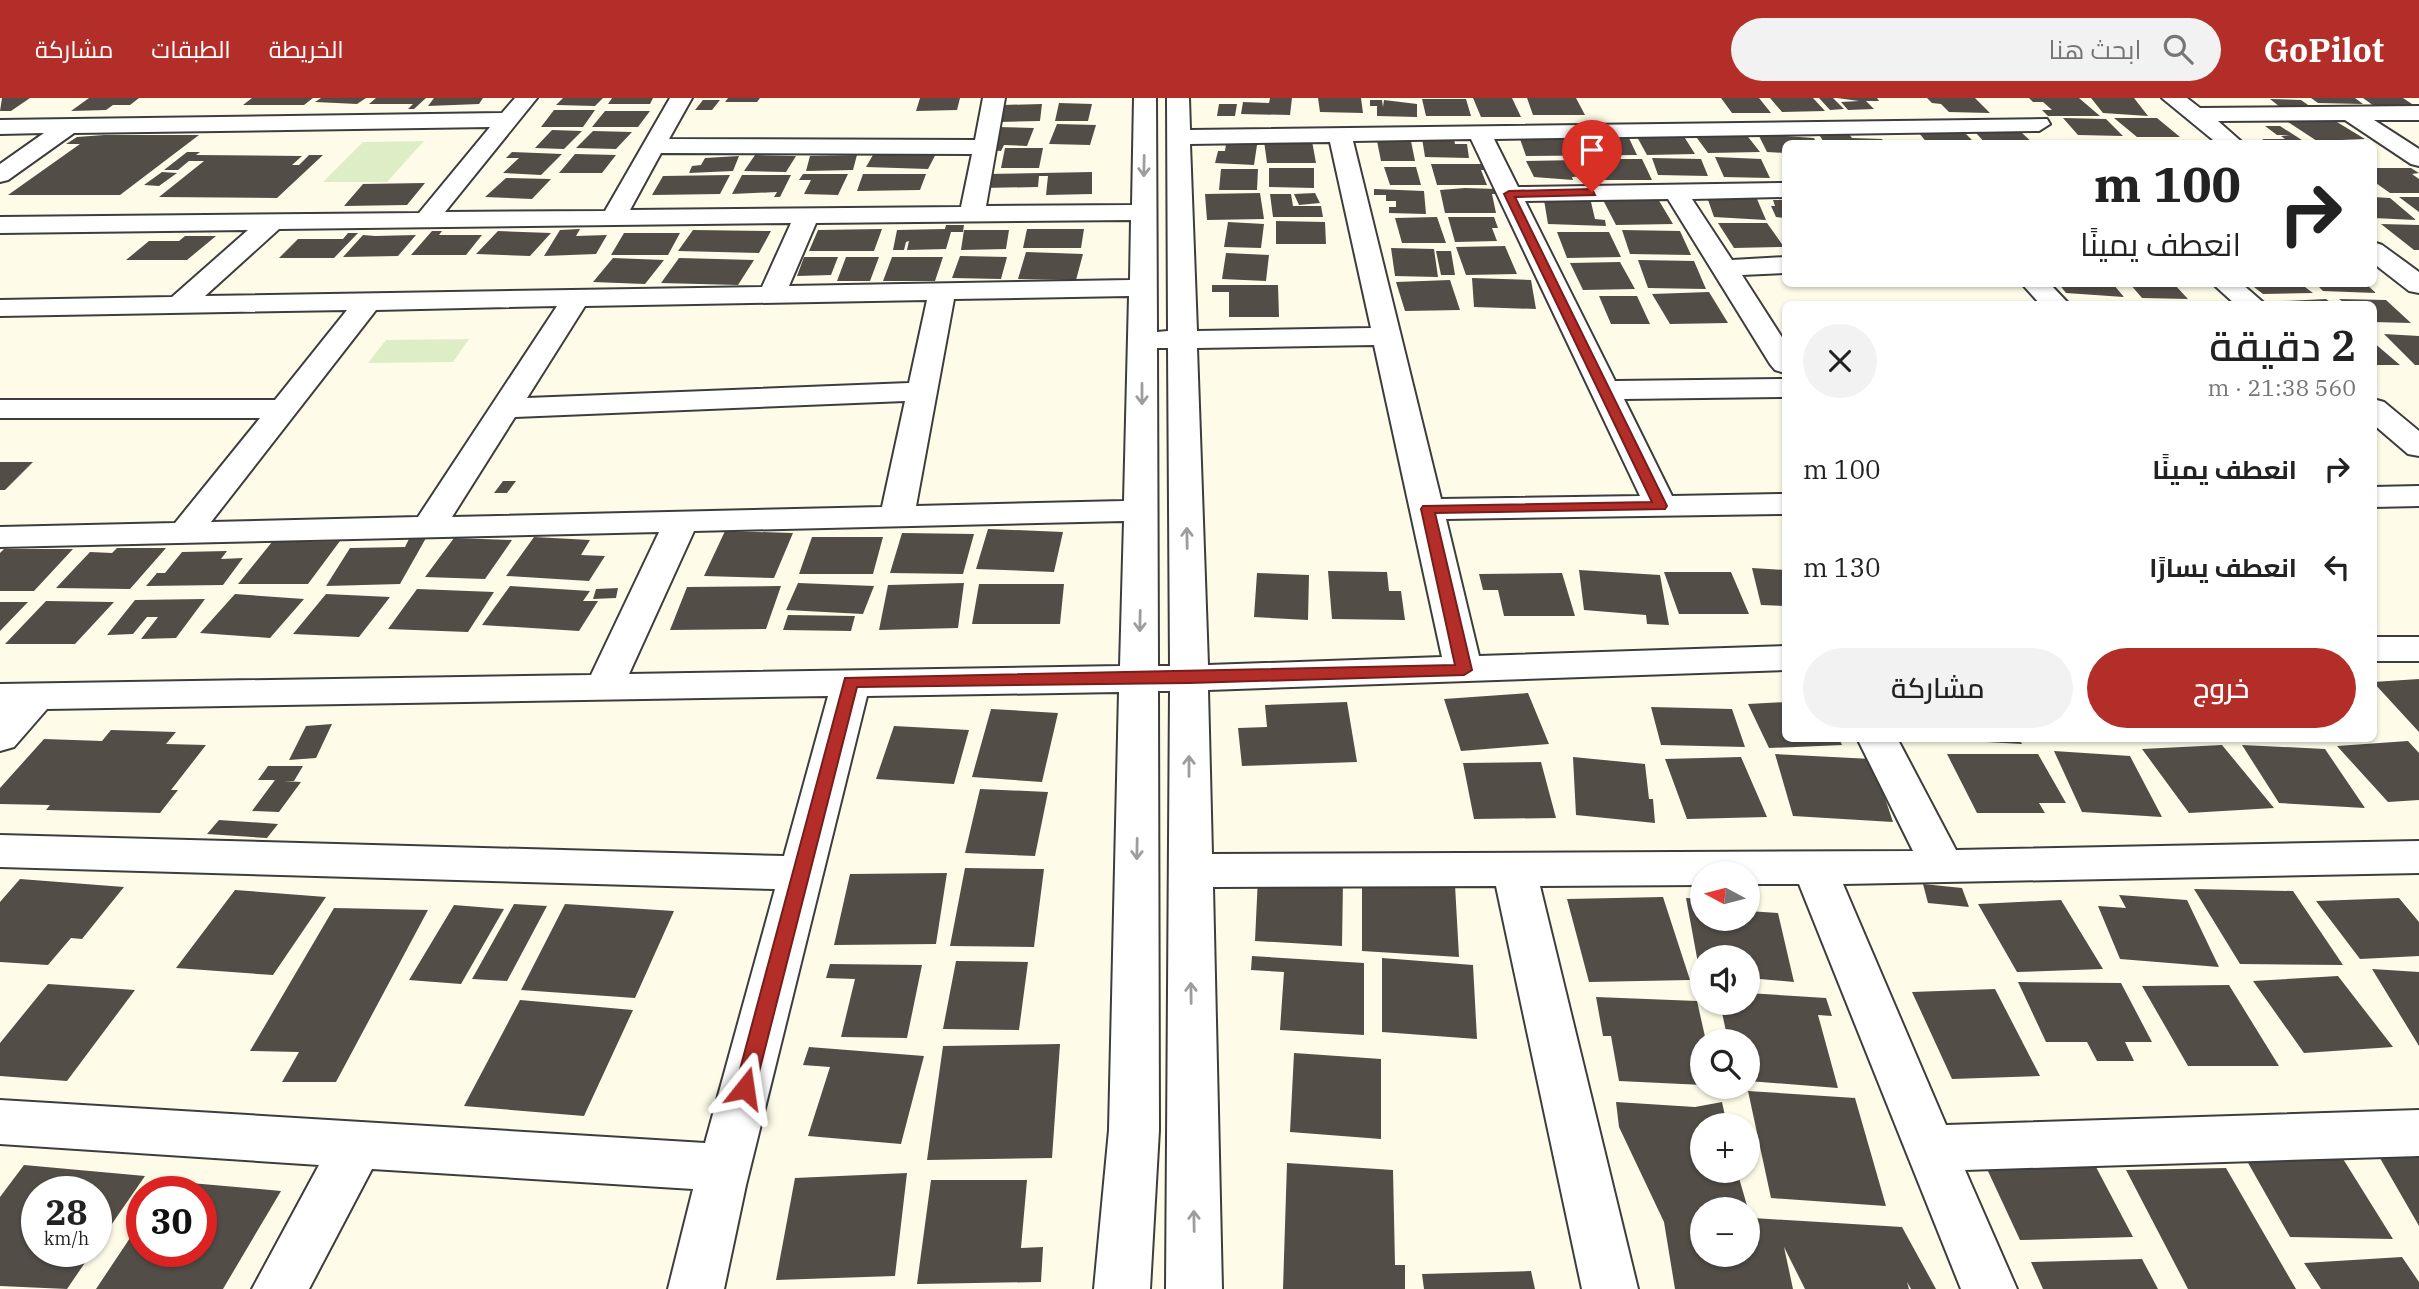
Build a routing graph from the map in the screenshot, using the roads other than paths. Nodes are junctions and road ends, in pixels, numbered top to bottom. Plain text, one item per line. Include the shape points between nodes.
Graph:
1 (230, 98) edge
2 (526, 98) edge
3 (681, 98) edge
4 (994, 98) edge
5 (1145, 98) edge
6 (1178, 98) edge
7 (2173, 98) edge
8 (2018, 107) dead end
9 (2419, 113) edge
10 (2350, 114) junction
11 (2196, 115) junction
12 (508, 120) junction
13 (200, 124) junction
14 (69, 126) junction
15 (1886, 126) junction
16 (0, 127) edge
17 (1479, 132) junction
18 (1340, 135) junction
19 (1180, 137) junction
20 (1899, 140) edge
21 (2228, 140) edge
22 (655, 146) junction
23 (985, 147) junction
24 (2419, 159) edge
25 (0, 176) edge
26 (1782, 190) edge
27 (1675, 191) junction
28 (1509, 194) junction
29 (1144, 212) junction
30 (972, 214) junction
31 (807, 215) junction
32 (613, 218) junction
33 (426, 220) junction
34 (272, 222) junction
35 (0, 225) edge
36 (2377, 252) edge
37 (1782, 265) edge
38 (2407, 266) edge
39 (1724, 268) junction
40 (2419, 285) edge
41 (2038, 287) edge
42 (2230, 287) edge
43 (1143, 288) junction
44 (942, 292) junction
45 (772, 295) junction
46 (576, 298) junction
47 (2052, 301) edge
48 (2247, 301) edge
49 (368, 302) junction
50 (179, 305) junction
51 (1, 309) edge
52 (1387, 336) junction
53 (1183, 339) junction
54 (1143, 340) junction
55 (1782, 359) edge
56 (1782, 388) edge
57 (1604, 390) junction
58 (922, 391) junction
59 (505, 408) junction
60 (0, 409) edge
61 (283, 409) junction
62 (2377, 411) edge
63 (2419, 447) edge
64 (2419, 496) edge
65 (2377, 497) edge
66 (1782, 504) edge
67 (1661, 506) junction
68 (1428, 509) junction
69 (1142, 511) junction
70 (897, 517) junction
71 (681, 522) junction
72 (428, 528) junction
73 (185, 533) junction
74 (0, 537) edge
75 (2377, 649) edge
76 (2419, 649) edge
77 (1782, 658) edge
78 (1464, 670) junction
79 (1139, 677) junction
80 (1189, 678) junction
81 (851, 682) junction
82 (605, 686) junction
83 (19, 697) edge
84 (0, 737) edge
85 (1879, 742) edge
86 (0, 851) edge
87 (2419, 857) edge
88 (1942, 867) junction
89 (1814, 868) junction
90 (1514, 869) junction
91 (1189, 871) junction
92 (801, 873) junction
93 (6, 1131) edge
94 (2419, 1133) edge
95 (358, 1145) junction
96 (1930, 1148) junction
97 (724, 1168) junction
98 (280, 1289) edge
99 (696, 1289) edge
100 (1122, 1289) edge
101 (1194, 1289) edge
102 (1611, 1289) edge
103 (1989, 1289) edge

1 - 13 street
2 - 12 street
3 - 22 street
4 - 23 street
5 -> 29 street
6 - 19 street
7 - 11 street
8 - 15 street via 2046,131
9 - 10 street
10 - 11 street
10 - 24 street
11 - 21 street
12 - 13 street
12 - 33 street
13 - 14 street
14 - 16 street
14 - 25 street
15 - 17 street
15 - 20 street
17 - 18 street
17 - 28 street
18 - 19 street
18 - 52 street
19 - 53 street
22 - 23 street
22 - 32 street
23 - 30 street
26 - 27 street
27 - 28 street
27 - 39 street
28 - 57 street
29 - 30 street
29 - 43 street
30 - 31 street
31 - 32 street
31 - 45 street
32 - 33 street
33 - 34 street
34 - 35 street
34 - 50 street
36 - 38 street
37 - 39 street
38 - 40 street
39 - 55 street
41 - 47 street
42 - 48 street
43 - 44 street
43 - 54 street
44 - 45 street
44 - 58 street
45 - 46 street
46 - 49 street
46 - 59 street
49 - 50 street
49 - 61 street
50 - 51 street
52 - 53 street
52 - 68 street
53 - 54 street
80 -> 53 street
54 -> 69 street
56 - 57 street
57 - 67 street
58 - 59 street
58 - 70 street
59 - 72 street
60 - 61 street
61 - 73 street
62 - 63 street
64 - 65 street
66 - 67 street
67 - 68 street
68 - 78 street
69 - 70 street
69 -> 79 street
70 - 71 street
71 - 72 street
71 - 82 street
72 - 73 street
73 - 74 street
75 - 76 street
77 - 78 street
78 - 80 street
79 - 80 street
79 - 81 street
79 -> 100 street via 1134,1129
91 -> 80 street
81 - 82 street
81 - 92 street
82 - 83 street
83 - 84 street
85 - 88 street
86 - 92 street
87 - 88 street
88 - 89 street
89 - 90 street
89 - 96 street
90 - 91 street
90 - 102 street
101 -> 91 street
92 - 97 street
93 - 95 street
94 - 96 street
95 - 97 street
95 - 98 street
96 - 103 street
97 - 99 street

